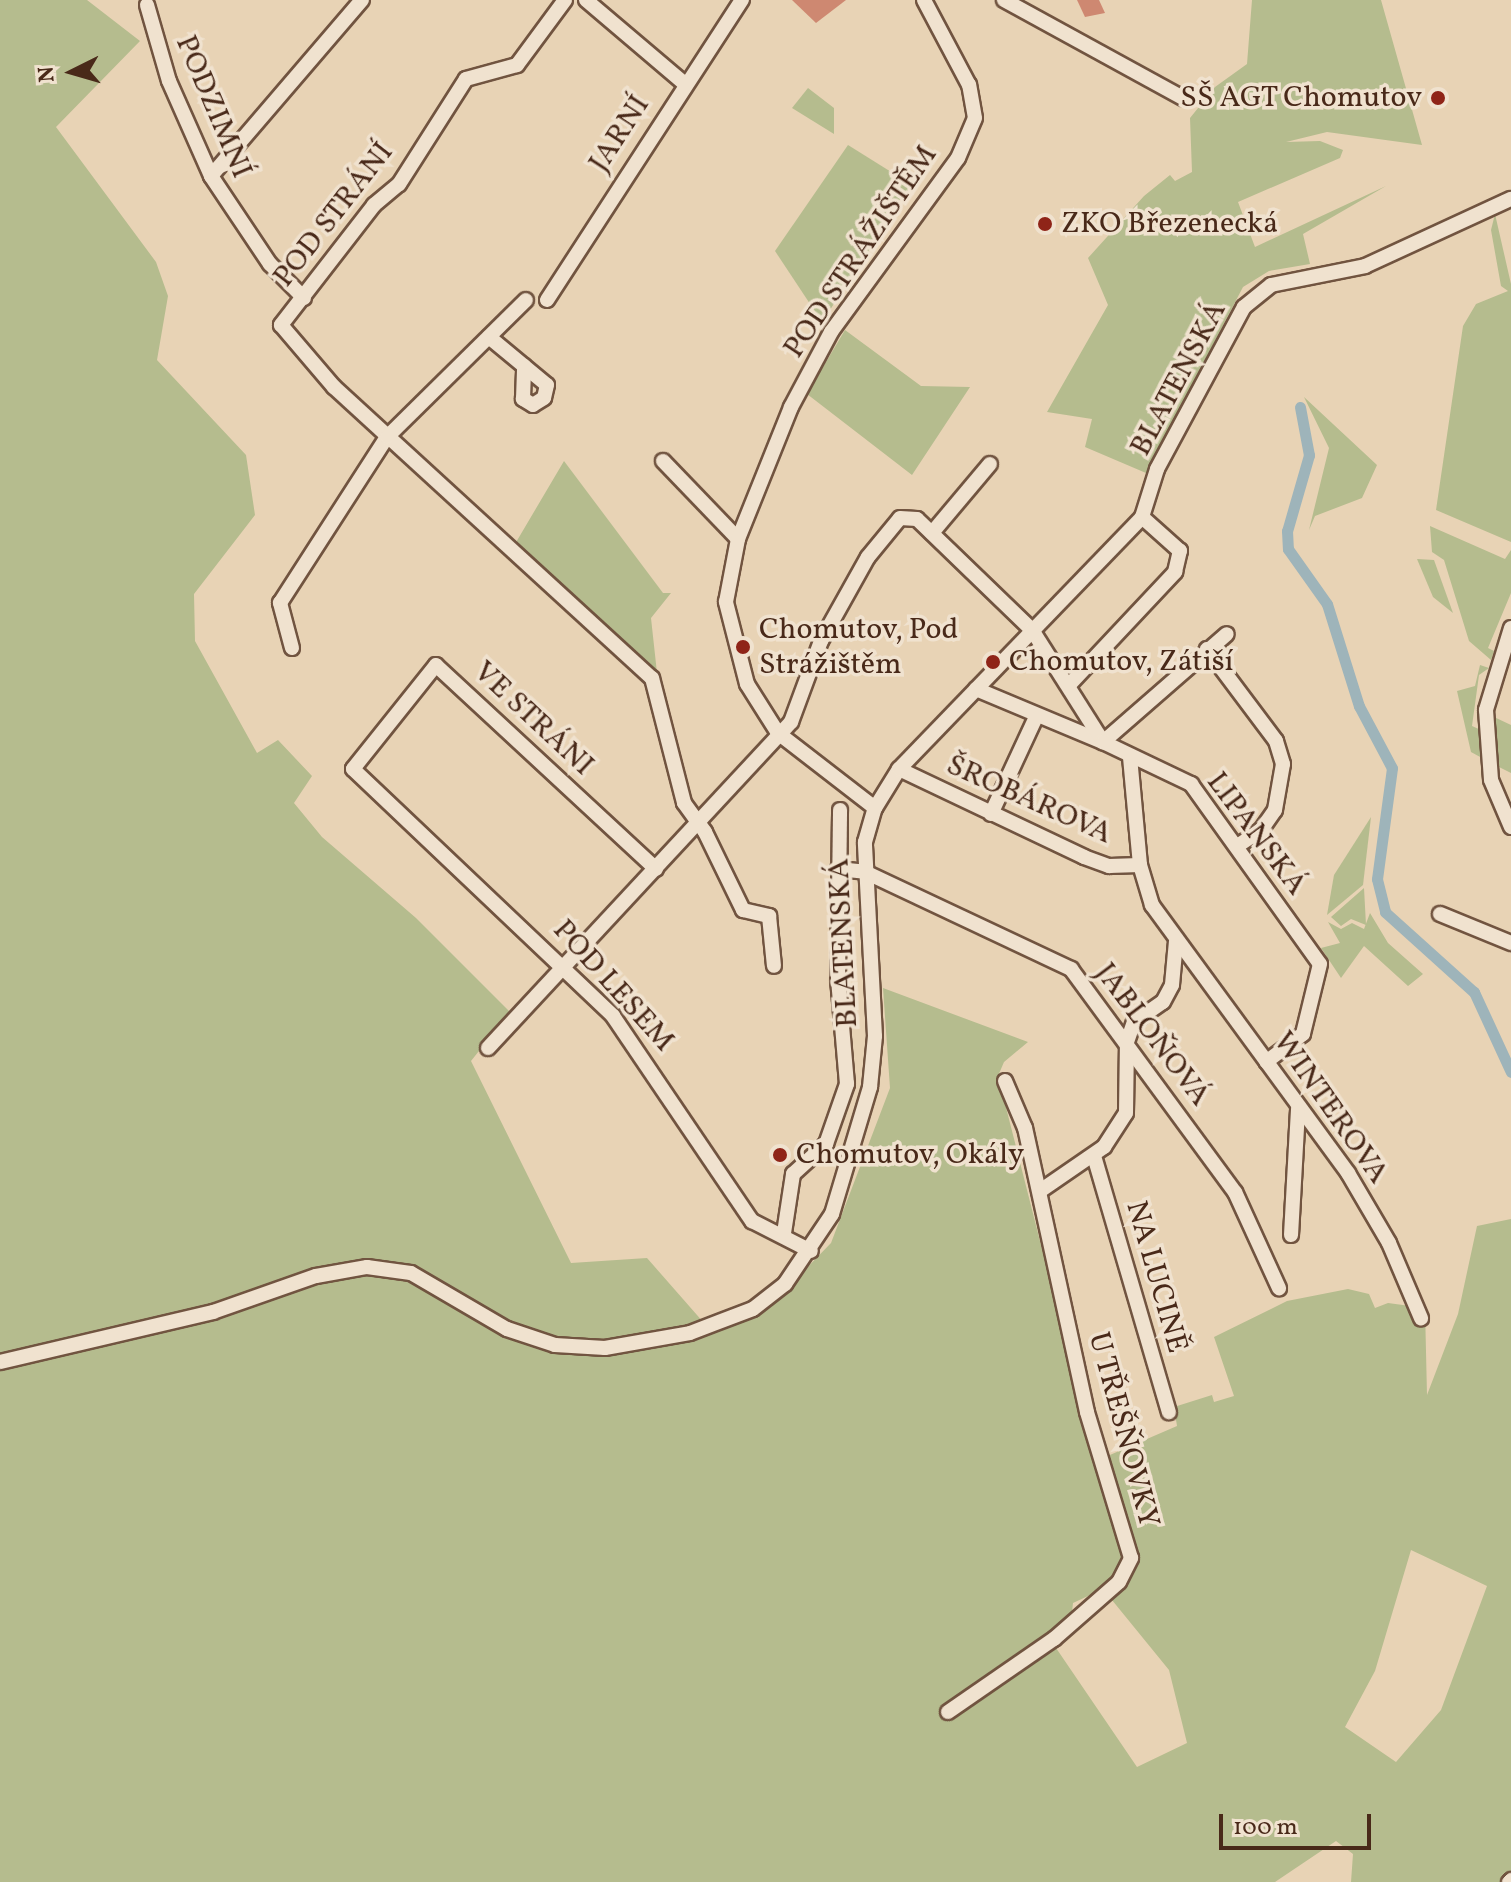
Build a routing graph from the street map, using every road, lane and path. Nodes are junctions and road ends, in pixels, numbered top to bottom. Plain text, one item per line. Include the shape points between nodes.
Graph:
1 (362, 0) edge
2 (565, 0) edge
3 (586, 0) edge
4 (742, 0) edge
5 (924, 0) edge
6 (1004, 0) edge
7 (147, 5) dead end
8 (684, 83) junction
9 (1183, 98) dead end
10 (211, 176) junction
11 (1511, 199) edge
12 (304, 298) junction
13 (526, 300) dead end
14 (547, 300) dead end
15 (489, 337) junction
16 (524, 366) dead end
17 (387, 437) junction
18 (663, 461) dead end
19 (990, 464) dead end
20 (1142, 517) junction
21 (932, 533) junction
22 (738, 539) junction
23 (1511, 628) edge
24 (1032, 630) junction
25 (1227, 634) dead end
26 (292, 648) dead end
27 (1207, 649) junction
28 (1070, 684) junction
29 (976, 689) junction
30 (1035, 719) junction
31 (778, 733) junction
32 (1103, 742) junction
33 (1130, 757) junction
34 (353, 769) joint
35 (899, 769) junction
36 (875, 808) junction
37 (840, 810) dead end
38 (991, 814) junction
39 (697, 825) junction
40 (1511, 827) edge
41 (1237, 846) junction
42 (1140, 865) junction
43 (656, 869) junction
44 (838, 869) junction
45 (865, 872) junction
46 (1440, 914) dead end
47 (1176, 941) junction
48 (1511, 943) edge
49 (565, 965) junction
50 (774, 966) dead end
51 (1127, 1042) junction
52 (488, 1048) dead end
53 (1266, 1062) junction
54 (1005, 1081) dead end
55 (1298, 1108) junction
56 (1094, 1156) junction
57 (1040, 1191) junction
58 (784, 1233) junction
59 (1291, 1235) dead end
60 (811, 1251) junction
61 (1279, 1288) dead end
62 (1421, 1318) dead end
63 (0, 1362) edge
64 (1169, 1412) dead end
65 (948, 1712) dead end

1 - 10 street
2 - 12 street, POD STRÁNÍ via 517,65 466,79 399,184 374,205
3 - 8 street
4 - 8 street, JARNÍ
5 - 22 street, POD STRÁŽIŠTĚM via 969,85 975,118 958,158 831,332 791,407
6 - 9 street
7 - 10 street, PODZIMNÍ via 169,81
8 - 14 street, JARNÍ
10 - 12 street, PODZIMNÍ via 262,253
11 - 20 street, BLATENSKÁ via 1365,266 1271,285 1253,300 1191,401
12 - 17 street, POD STRÁNÍ via 283,319 285,335
13 - 15 street
15 - 16 street
15 - 17 street
17 - 26 street via 280,603
17 - 39 street, POD STRÁNÍ via 652,678 684,803
18 - 22 street
19 - 21 street
20 - 24 street, BLATENSKÁ
20 - 28 street via 1180,551 1175,572
21 - 24 street
21 - 31 street via 917,519 900,518 868,557 821,641 791,722
22 - 31 street, POD STRÁŽIŠTĚM via 726,602 733,646 747,684
23 - 40 street via 1493,674 1486,742 1491,780
24 - 28 street
24 - 29 street, BLATENSKÁ
25 - 27 street
27 - 32 street
27 - 41 street via 1276,741 1283,764 1275,810 1261,830
28 - 32 street
29 - 30 street, LIPANSKÁ
29 - 35 street, BLATENSKÁ
30 - 32 street, LIPANSKÁ
30 - 38 street
31 - 36 street, POD STRÁŽIŠTĚM
31 - 39 street
32 - 33 street, LIPANSKÁ
33 - 41 street, LIPANSKÁ via 1191,784
33 - 42 street, WINTEROVA
34 - 43 street, VE STRÁNI via 436,665
34 - 49 street, POD LESEM
35 - 36 street, BLATENSKÁ
35 - 38 street, ŠROBÁROVA
36 - 45 street, BLATENSKÁ
37 - 44 street
38 - 42 street, ŠROBÁROVA via 1109,866
39 - 43 street
39 - 50 street, POD STRÁNÍ via 743,910 769,916
41 - 53 street, LIPANSKÁ via 1320,964 1303,1034
42 - 47 street, WINTEROVA via 1152,905
43 - 49 street
44 - 45 street, JABLOŇOVÁ
44 - 58 street via 838,978 848,1047 840,1114 826,1144 793,1174
45 - 51 street, JABLOŇOVÁ via 1071,969
45 - 60 street, BLATENSKÁ via 875,1036 870,1087 849,1169
46 - 48 street
47 - 51 street via 1172,985 1163,1002 1134,1022
47 - 53 street, WINTEROVA
49 - 52 street
49 - 58 street, POD LESEM via 659,1076 752,1221
51 - 56 street via 1126,1113
51 - 61 street, JABLOŇOVÁ via 1235,1192
53 - 55 street, WINTEROVA
54 - 57 street, U TŘEŠŇOVKY via 1018,1101
55 - 59 street
55 - 62 street, WINTEROVA via 1375,1220
56 - 57 street
56 - 64 street, NA LUCINĚ
57 - 65 street, U TŘEŠŇOVKY via 1087,1412 1131,1558 1119,1582 1054,1639
58 - 60 street, POD LESEM
60 - 63 street, BLATENSKÁ via 785,1284 753,1309 652,1344 555,1345 507,1329 411,1273 367,1267 316,1276 213,1312

